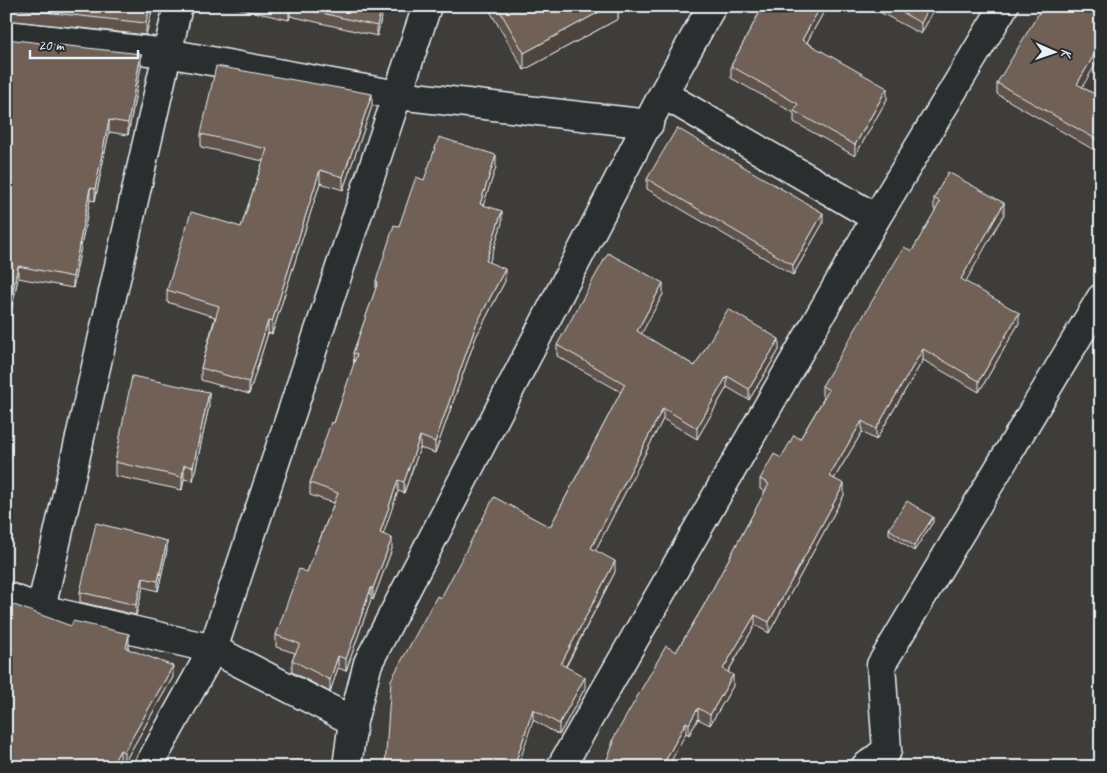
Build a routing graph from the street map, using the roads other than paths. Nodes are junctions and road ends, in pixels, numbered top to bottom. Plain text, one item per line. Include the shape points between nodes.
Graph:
1 (178, 6) edge
2 (426, 6) edge
3 (712, 6) edge
4 (1004, 6) edge
5 (6, 35) edge
6 (168, 53) junction
7 (664, 94) junction
8 (398, 95) junction
9 (649, 124) junction
10 (876, 218) junction
11 (1101, 298) edge
12 (6, 596) edge
13 (41, 609) junction
14 (213, 648) junction
15 (353, 721) junction
16 (887, 758) edge
17 (148, 767) edge
18 (347, 767) edge
19 (561, 767) edge
20 (865, 767) edge

1 - 6 street
2 - 8 street
3 - 7 street
4 - 10 street
5 - 6 street
6 - 8 street
6 - 13 street
7 - 9 street
7 - 10 street
8 - 9 street
8 - 14 street
9 - 15 street via 368,663
10 - 19 street
11 - 16 street via 881,665
12 - 13 street
13 - 14 street
14 - 15 street
14 - 17 street
15 - 18 street
16 - 20 street

